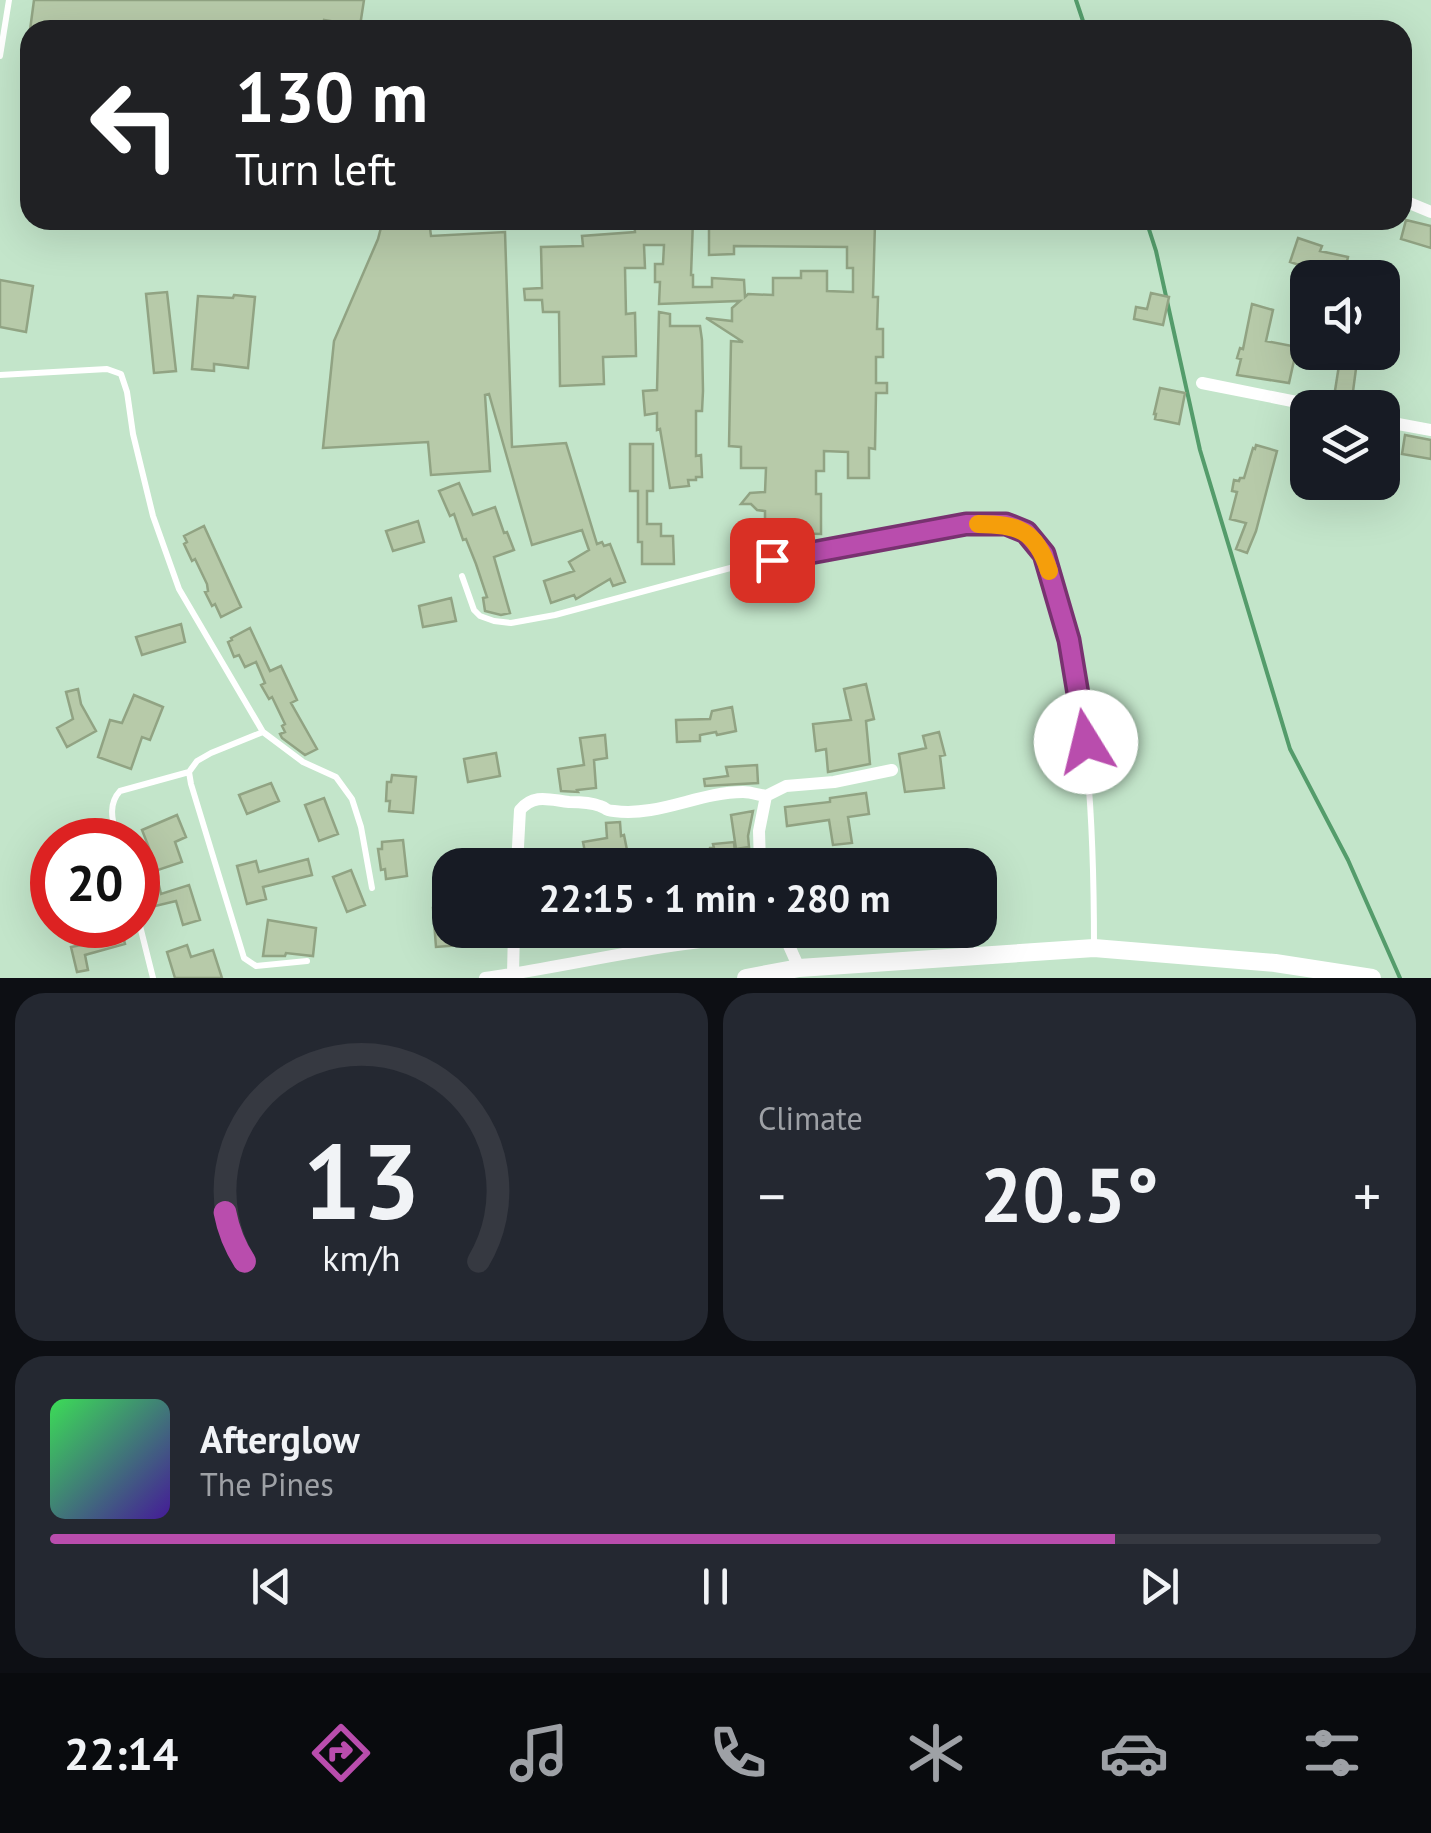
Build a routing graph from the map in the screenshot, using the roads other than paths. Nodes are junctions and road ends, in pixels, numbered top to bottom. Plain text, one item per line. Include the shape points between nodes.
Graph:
1 (8, 0) edge
2 (0, 56) edge
3 (0, 375) edge
4 (1202, 382) dead end
5 (1290, 400) edge
6 (1400, 424) edge
7 (1431, 430) edge
8 (462, 576) dead end
9 (263, 732) junction
10 (892, 770) dead end
11 (189, 772) junction
12 (766, 796) junction
13 (113, 818) edge
14 (518, 848) edge
15 (760, 848) edge
16 (372, 888) dead end
17 (146, 948) edge
18 (514, 948) edge
19 (668, 948) edge
20 (789, 948) edge
21 (1094, 948) junction
22 (307, 961) dead end
23 (798, 968) junction
24 (513, 974) junction
25 (153, 978) edge
26 (485, 978) edge
27 (746, 978) edge
28 (1372, 978) edge

1 - 2 lane
3 - 9 lane via 107,369 121,374 153,516 179,589
4 - 5 street
6 - 7 street
8 - 21 lane via 480,616 511,623 734,567 966,524 1006,524 1026,532 1044,554 1069,640 1086,742
9 - 11 lane via 197,761
9 - 16 lane via 336,777 352,799
10 - 12 street via 786,786
11 - 13 lane via 120,790 112,799
11 - 22 lane via 244,958 256,966
12 - 14 street via 744,792 635,812 535,800 520,810
12 - 15 street
17 - 25 lane
18 - 24 street
19 - 24 street
20 - 23 street
21 - 23 main road
21 - 28 main road
23 - 27 main road
24 - 26 street

